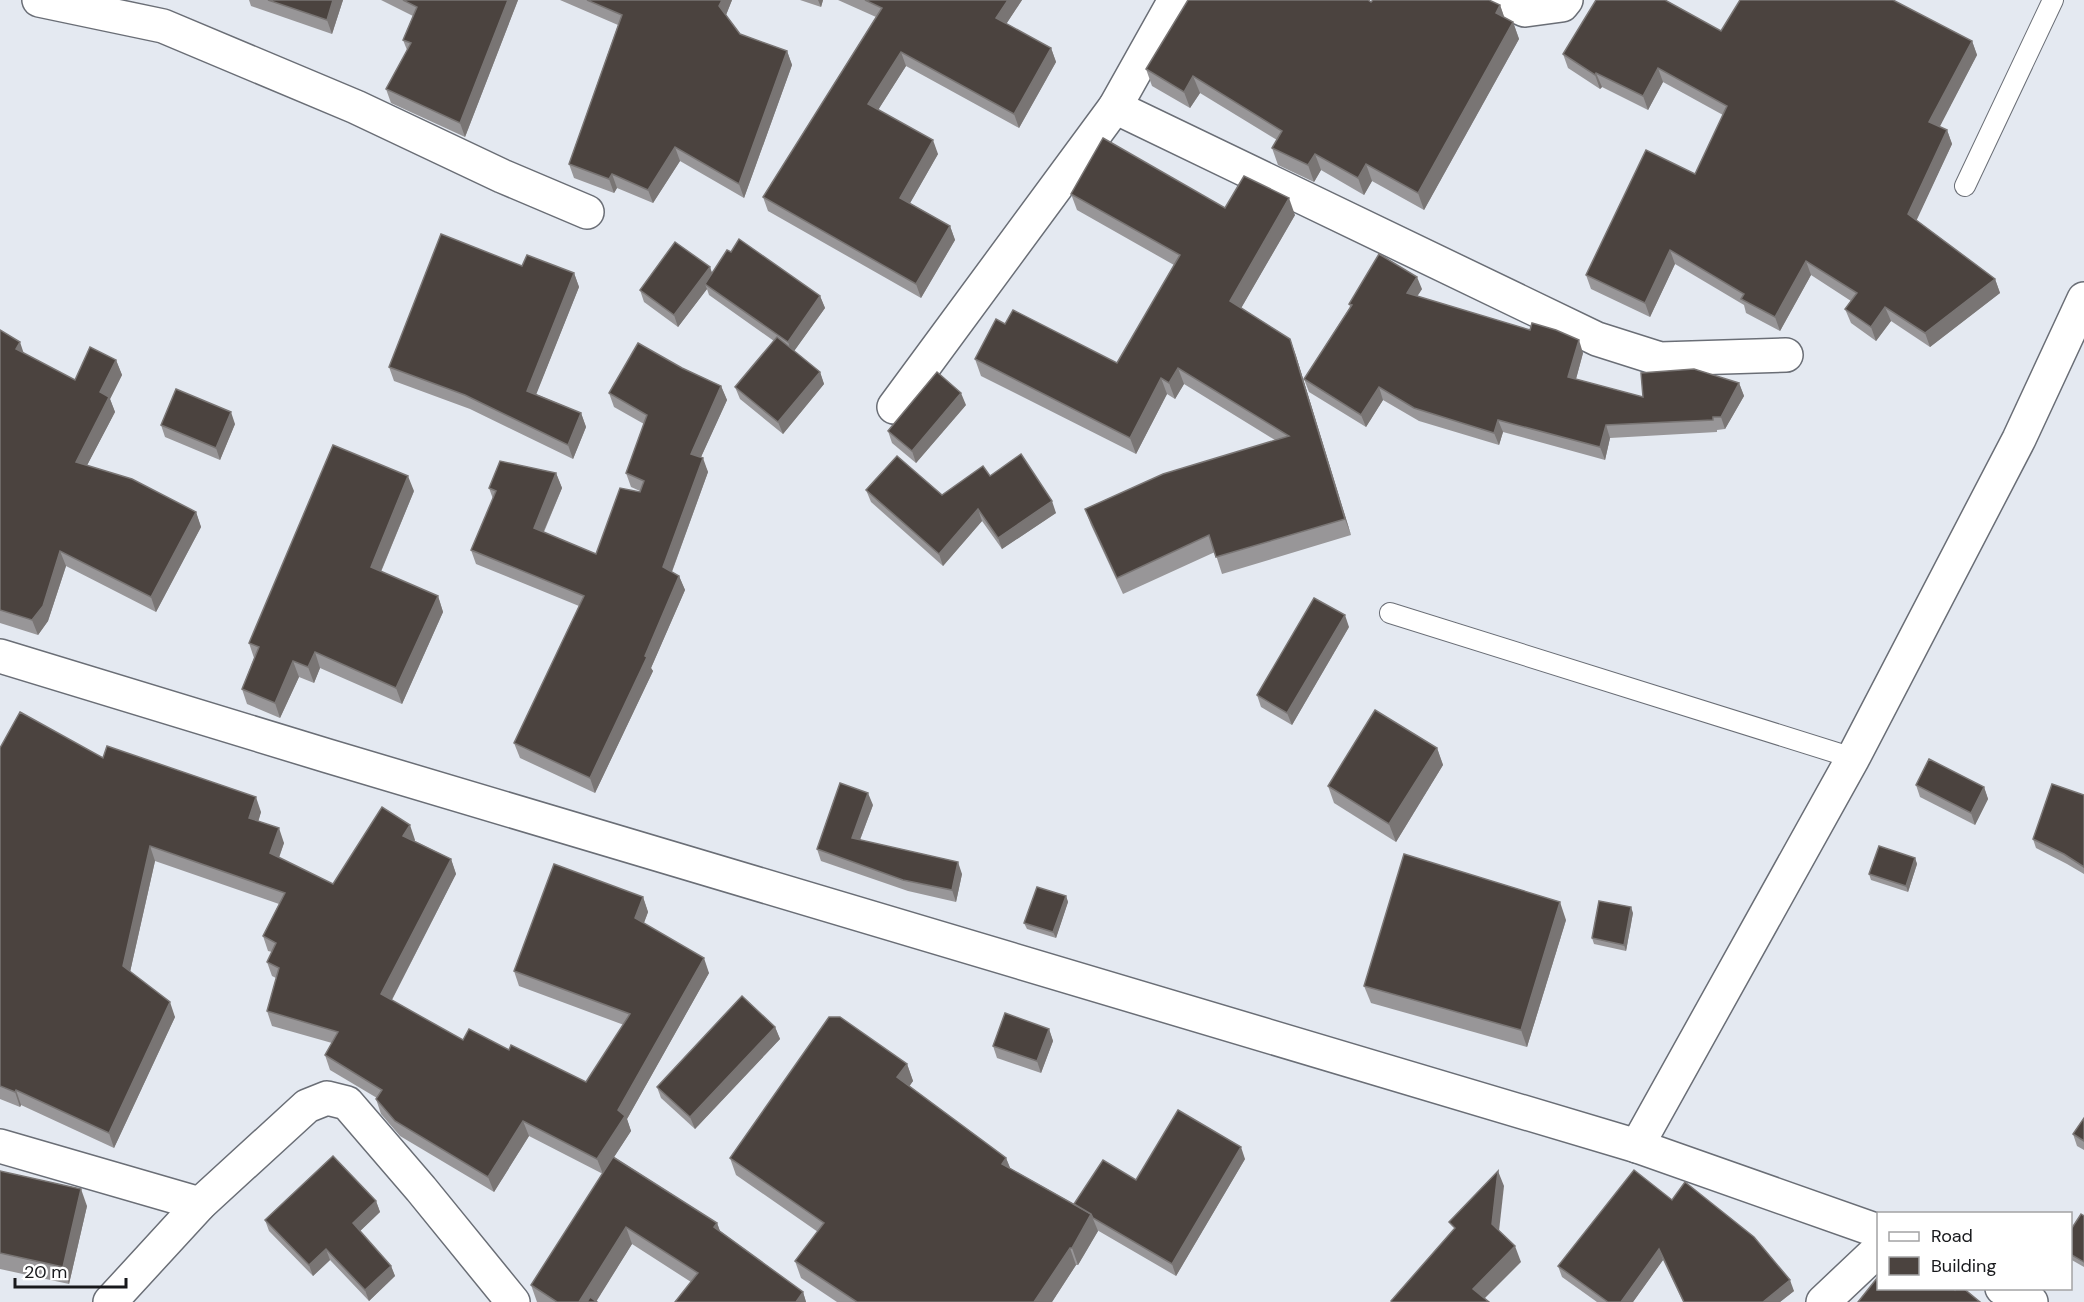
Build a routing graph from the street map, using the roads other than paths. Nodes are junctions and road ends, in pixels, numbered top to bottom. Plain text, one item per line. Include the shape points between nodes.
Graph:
1 (39, 0) edge
2 (1175, 0) edge
3 (1503, 0) edge
4 (1566, 0) edge
5 (2053, 0) edge
6 (1115, 107) junction
7 (1965, 186) dead end
8 (587, 212) dead end
9 (2084, 298) edge
10 (1786, 355) dead end
11 (894, 406) dead end
12 (1390, 613) dead end
13 (0, 656) edge
14 (1853, 758) junction
15 (0, 1146) edge
16 (1637, 1146) junction
17 (200, 1204) junction
18 (1877, 1232) edge
19 (1877, 1251) edge
20 (2006, 1290) edge
21 (110, 1302) edge
22 (513, 1302) edge
23 (1823, 1302) edge
24 (2031, 1302) edge

1 - 8 street via 163,26 356,107
2 - 6 street
3 - 4 street via 1525,10 1562,5
5 - 7 lane
6 - 10 street via 1597,339 1659,359
6 - 11 street
9 - 14 street via 2019,439
12 - 14 lane
13 - 16 street
14 - 16 street
15 - 17 street
16 - 18 street
17 - 21 street
17 - 22 street via 307,1106 327,1098 347,1103
19 - 23 street
20 - 24 street

